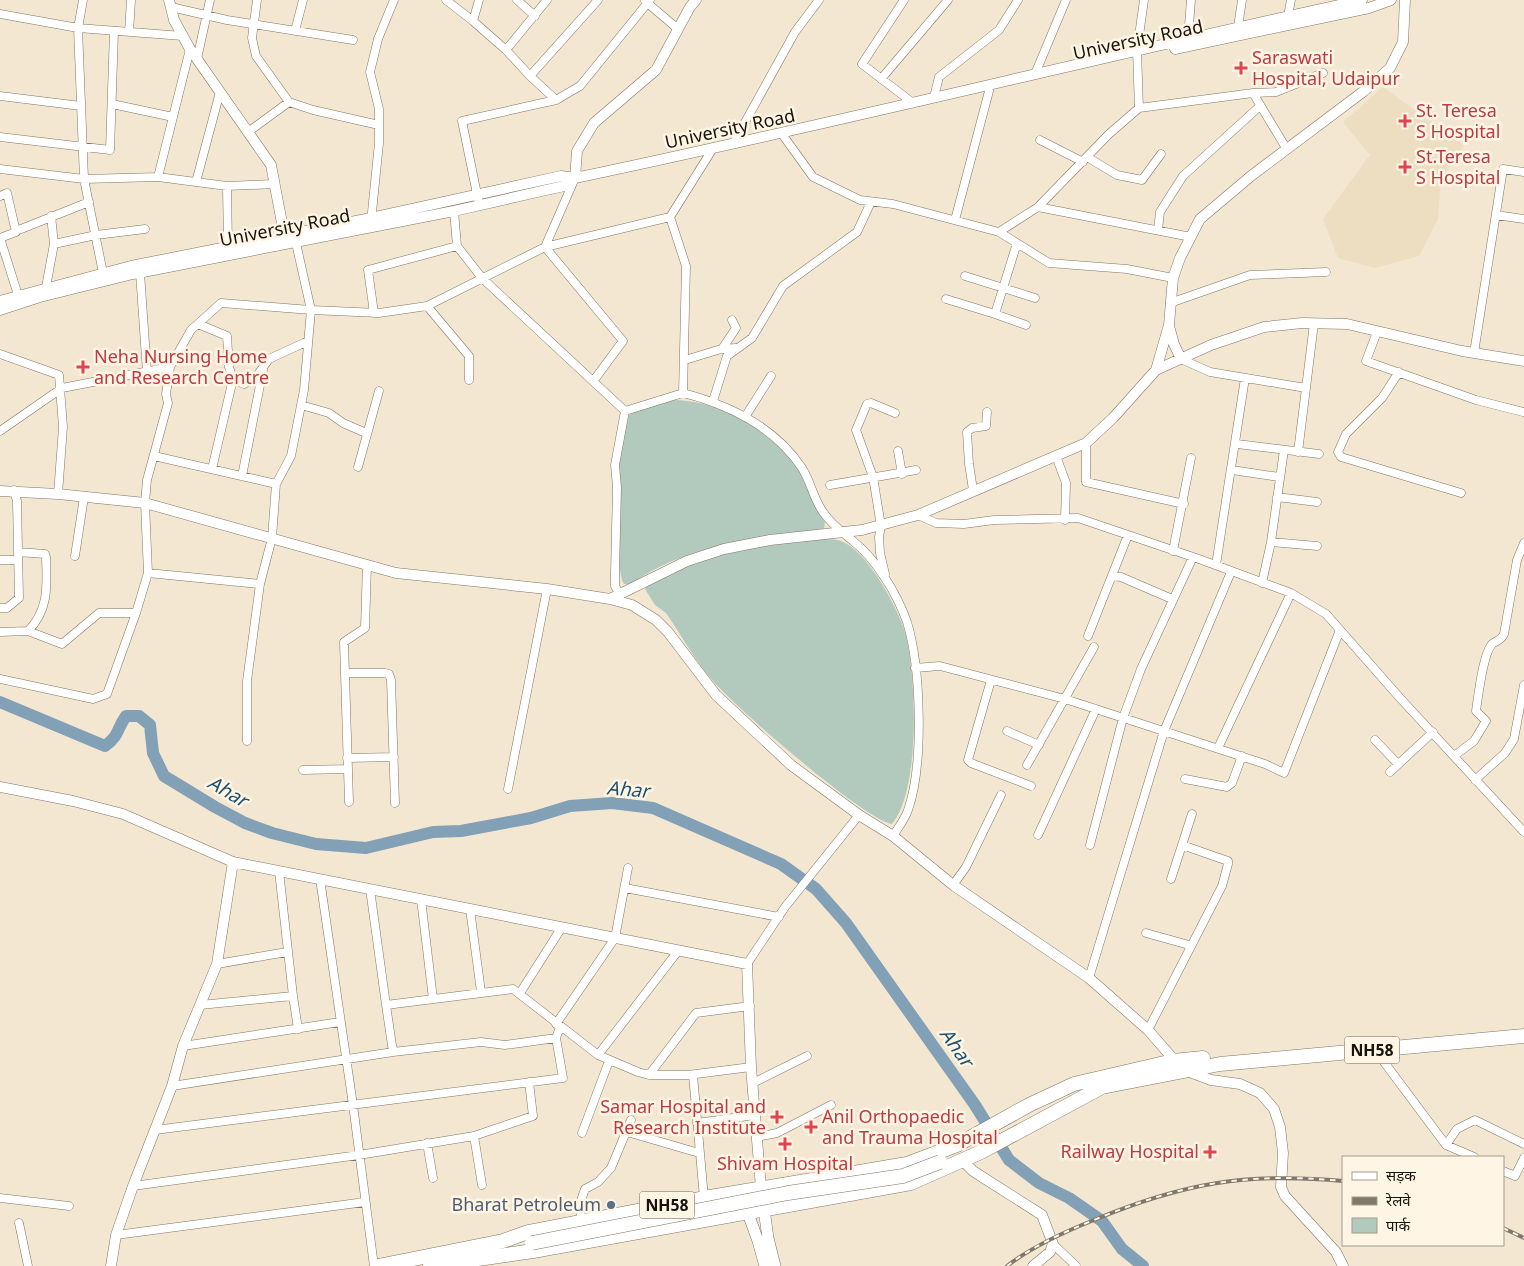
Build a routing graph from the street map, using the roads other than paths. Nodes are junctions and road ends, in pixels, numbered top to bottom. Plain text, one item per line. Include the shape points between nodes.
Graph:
1 (83, 0) edge
2 (131, 0) edge
3 (210, 0) edge
4 (257, 0) edge
5 (303, 0) edge
6 (394, 0) edge
7 (446, 0) edge
8 (479, 0) edge
9 (517, 0) edge
10 (548, 0) edge
11 (598, 0) edge
12 (696, 0) edge
13 (819, 0) edge
14 (904, 0) edge
15 (948, 0) edge
16 (1018, 0) edge
17 (1066, 0) edge
18 (1144, 0) edge
19 (1191, 0) edge
20 (1242, 0) edge
21 (1291, 0) edge
22 (1362, 0) edge
23 (1391, 0) edge
24 (1405, 0) edge
25 (647, 1) edge
26 (170, 4) edge
27 (1340, 6) edge
28 (0, 14) edge
29 (207, 15) junction
30 (534, 16) junction
31 (1288, 16) junction
32 (473, 21) junction
33 (253, 24) junction
34 (78, 28) junction
35 (1238, 28) junction
36 (678, 29) junction
37 (114, 30) junction
38 (295, 31) junction
39 (129, 32) junction
40 (183, 36) junction
41 (1188, 38) junction
42 (353, 40) dead end
43 (190, 49) junction
44 (506, 50) junction
45 (1137, 53) junction
46 (197, 59) junction
47 (1323, 73) dead end
48 (1035, 74) junction
49 (530, 76) junction
50 (881, 79) junction
51 (989, 91) junction
52 (220, 92) junction
53 (1253, 93) junction
54 (0, 96) edge
55 (934, 97) junction
56 (556, 100) junction
57 (290, 102) junction
58 (913, 103) junction
59 (112, 104) junction
60 (81, 106) junction
61 (1260, 106) junction
62 (1139, 108) junction
63 (891, 109) junction
64 (173, 117) junction
65 (379, 125) junction
66 (248, 132) junction
67 (782, 134) junction
68 (0, 137) edge
69 (1040, 140) dead end
70 (733, 144) junction
71 (83, 148) junction
72 (1286, 148) junction
73 (712, 150) junction
74 (1161, 154) dead end
75 (1085, 160) junction
76 (0, 169) edge
77 (1524, 172) edge
78 (158, 177) junction
79 (575, 178) junction
80 (84, 179) junction
81 (196, 182) junction
82 (275, 184) junction
83 (227, 186) junction
84 (0, 196) edge
85 (478, 200) junction
86 (89, 202) junction
87 (871, 202) junction
88 (1038, 207) junction
89 (454, 211) junction
90 (1496, 215) junction
91 (51, 216) junction
92 (670, 217) junction
93 (1524, 219) edge
94 (954, 220) junction
95 (371, 223) junction
96 (21, 229) dead end
97 (145, 229) dead end
98 (1158, 230) junction
99 (999, 232) junction
100 (96, 235) junction
101 (1191, 237) junction
102 (0, 238) edge
103 (289, 241) junction
104 (1018, 243) junction
105 (54, 244) junction
106 (457, 246) junction
107 (228, 247) junction
108 (545, 247) junction
109 (1326, 272) dead end
110 (103, 273) junction
111 (140, 273) junction
112 (965, 276) dead end
113 (482, 278) junction
114 (1173, 278) junction
115 (46, 287) junction
116 (1003, 288) junction
117 (18, 295) junction
118 (1036, 298) dead end
119 (946, 299) dead end
120 (0, 301) edge
121 (1170, 303) junction
122 (427, 306) junction
123 (0, 310) edge
124 (311, 310) junction
125 (374, 312) junction
126 (995, 314) junction
127 (732, 320) dead end
128 (1314, 323) junction
129 (198, 324) junction
130 (1026, 325) dead end
131 (1169, 325) junction
132 (1377, 332) junction
133 (308, 342) junction
134 (738, 348) junction
135 (722, 349) junction
136 (1474, 353) junction
137 (0, 354) edge
138 (1181, 359) junction
139 (685, 360) junction
140 (1524, 362) edge
141 (170, 367) junction
142 (263, 368) junction
143 (1156, 370) junction
144 (147, 372) junction
145 (1399, 372) junction
146 (771, 376) dead end
147 (1245, 378) junction
148 (233, 379) junction
149 (469, 380) dead end
150 (594, 380) junction
151 (62, 388) junction
152 (1306, 388) junction
153 (378, 391) dead end
154 (683, 393) junction
155 (713, 401) junction
156 (301, 406) junction
157 (625, 411) junction
158 (987, 412) dead end
159 (1524, 412) edge
160 (895, 413) dead end
161 (745, 417) junction
162 (0, 430) edge
163 (366, 433) junction
164 (1086, 443) junction
165 (1237, 444) junction
166 (1284, 450) junction
167 (898, 451) dead end
168 (1298, 452) junction
169 (1320, 454) dead end
170 (154, 456) junction
171 (1056, 456) junction
172 (1191, 458) dead end
173 (358, 468) dead end
174 (212, 470) junction
175 (916, 470) dead end
176 (1232, 470) junction
177 (902, 474) junction
178 (242, 476) junction
179 (1279, 477) junction
180 (872, 478) junction
181 (276, 484) junction
182 (830, 485) dead end
183 (0, 490) edge
184 (14, 490) junction
185 (974, 490) junction
186 (58, 494) junction
187 (1461, 494) dead end
188 (84, 496) junction
189 (1277, 497) junction
190 (1317, 502) dead end
191 (145, 504) junction
192 (1184, 504) junction
193 (918, 515) junction
194 (1065, 520) junction
195 (881, 526) junction
196 (839, 531) junction
197 (1128, 535) junction
198 (272, 538) junction
199 (1271, 542) junction
200 (1524, 543) edge
201 (1317, 546) dead end
202 (1173, 551) junction
203 (18, 556) junction
204 (75, 556) dead end
205 (1193, 557) junction
206 (0, 560) edge
207 (367, 565) junction
208 (1216, 565) junction
209 (1515, 570) junction
210 (1232, 572) junction
211 (148, 573) junction
212 (1524, 574) edge
213 (1112, 576) junction
214 (886, 579) junction
215 (1262, 583) junction
216 (260, 584) junction
217 (547, 589) junction
218 (619, 593) junction
219 (1291, 593) junction
220 (1172, 598) junction
221 (610, 599) junction
222 (0, 608) edge
223 (136, 613) junction
224 (1340, 630) junction
225 (28, 631) junction
226 (0, 632) edge
227 (1088, 636) dead end
228 (1094, 647) dead end
229 (915, 668) junction
230 (345, 673) junction
231 (0, 679) edge
232 (991, 680) junction
233 (1524, 685) edge
234 (1065, 699) junction
235 (1096, 709) junction
236 (1123, 718) junction
237 (1007, 731) dead end
238 (1164, 731) junction
239 (1432, 732) junction
240 (1375, 740) dead end
241 (247, 741) dead end
242 (1039, 745) junction
243 (1218, 748) junction
244 (1242, 756) junction
245 (1454, 756) junction
246 (394, 757) junction
247 (347, 758) junction
248 (1398, 764) junction
249 (1027, 765) dead end
250 (348, 768) junction
251 (303, 770) dead end
252 (1390, 772) dead end
253 (1185, 779) dead end
254 (1475, 780) junction
255 (1031, 786) dead end
256 (0, 787) edge
257 (508, 789) dead end
258 (1001, 795) dead end
259 (348, 802) dead end
260 (396, 804) dead end
261 (1192, 814) dead end
262 (859, 815) junction
263 (1524, 832) edge
264 (1038, 835) dead end
265 (893, 836) junction
266 (1090, 845) dead end
267 (1182, 845) junction
268 (233, 862) junction
269 (628, 868) dead end
270 (279, 871) junction
271 (320, 879) junction
272 (1171, 879) dead end
273 (953, 885) junction
274 (626, 888) junction
275 (370, 889) junction
276 (421, 899) junction
277 (470, 909) junction
278 (779, 917) junction
279 (562, 927) junction
280 (1146, 933) dead end
281 (615, 938) junction
282 (1189, 946) junction
283 (678, 950) junction
284 (286, 952) junction
285 (217, 964) junction
286 (747, 964) junction
287 (1089, 978) junction
288 (480, 992) junction
289 (520, 993) junction
290 (293, 996) junction
291 (433, 999) junction
292 (200, 1005) junction
293 (386, 1005) junction
294 (750, 1006) junction
295 (340, 1022) junction
296 (558, 1025) junction
297 (298, 1029) junction
298 (1148, 1030) junction
299 (1524, 1036) edge
300 (556, 1038) junction
301 (183, 1046) junction
302 (1375, 1050) junction
303 (393, 1052) junction
304 (598, 1055) junction
305 (807, 1056) dead end
306 (346, 1060) junction
307 (609, 1061) junction
308 (1178, 1065) junction
309 (751, 1067) junction
310 (648, 1075) junction
311 (693, 1075) junction
312 (529, 1082) junction
313 (753, 1083) junction
314 (172, 1086) junction
315 (353, 1105) junction
316 (830, 1105) dead end
317 (755, 1115) junction
318 (631, 1120) dead end
319 (697, 1123) junction
320 (155, 1130) junction
321 (627, 1132) junction
322 (582, 1133) dead end
323 (474, 1136) junction
324 (757, 1137) junction
325 (427, 1143) junction
326 (1446, 1144) junction
327 (1524, 1144) edge
328 (957, 1145) junction
329 (699, 1153) junction
330 (359, 1154) junction
331 (1472, 1156) edge
332 (1524, 1158) edge
333 (962, 1160) junction
334 (940, 1162) junction
335 (1504, 1171) edge
336 (432, 1178) dead end
337 (482, 1185) dead end
338 (132, 1186) junction
339 (761, 1188) junction
340 (739, 1192) junction
341 (0, 1198) edge
342 (704, 1198) junction
343 (365, 1202) junction
344 (794, 1204) junction
345 (69, 1206) dead end
346 (765, 1209) junction
347 (748, 1213) junction
348 (720, 1218) junction
349 (582, 1221) junction
350 (19, 1223) dead end
351 (116, 1235) junction
352 (763, 1240) junction
353 (1053, 1244) junction
354 (505, 1248) junction
355 (28, 1266) edge
356 (111, 1266) edge
357 (374, 1266) edge
358 (378, 1266) edge
359 (430, 1266) edge
360 (765, 1266) edge
361 (774, 1266) edge
362 (1033, 1266) edge
363 (1076, 1266) edge
364 (1344, 1266) edge

1 - 34 street
2 - 39 street
3 - 29 street
4 - 33 street
5 - 38 street
6 - 65 street via 378,38 370,72 379,108
7 - 32 street
8 - 32 street
9 - 30 street
10 - 30 street
11 - 49 street
12 - 36 street
13 - 70 street via 794,32
14 - 50 street via 862,64
15 - 50 street
16 - 55 street via 999,30 939,76
17 - 48 street
18 - 45 street
19 - 41 street
20 - 35 street
21 - 31 street
22 - 27 street, University Road
23 - 27 street, University Road
24 - 72 street via 1403,42 1390,68
25 - 36 street
25 - 56 street via 580,86
26 - 29 street
26 - 40 street
27 - 31 street, University Road
27 - 45 street, University Road
28 - 34 street
29 - 33 street
29 - 46 street
30 - 44 street
31 - 35 street, University Road
32 - 44 street
33 - 38 street
33 - 57 street via 256,56
34 - 37 street
34 - 60 street
35 - 41 street, University Road
36 - 79 street via 656,70 594,123 577,151
37 - 39 street
37 - 59 street
38 - 42 street
39 - 40 street
40 - 43 street
41 - 45 street, University Road
43 - 46 street
43 - 64 street
44 - 49 street
45 - 48 street, University Road
45 - 51 street, University Road
45 - 62 street
46 - 52 street
47 - 53 street via 1276,92
48 - 55 street, University Road
49 - 56 street
50 - 58 street
51 - 63 street, University Road via 935,104
51 - 94 street
52 - 66 street
52 - 81 street
53 - 61 street
53 - 62 street
54 - 60 street
55 - 58 street, University Road
56 - 85 street via 462,121
57 - 65 street
57 - 66 street
58 - 63 street, University Road
59 - 64 street
59 - 71 street via 110,150
60 - 71 street
61 - 72 street
61 - 98 street via 1183,176 1160,212
62 - 75 street
63 - 67 street, University Road
64 - 78 street
65 - 95 street
66 - 82 street via 271,165
67 - 70 street, University Road
67 - 87 street via 814,177 860,200
68 - 71 street
69 - 75 street
70 - 73 street, University Road
71 - 80 street
72 - 101 street via 1200,219
73 - 79 street, University Road
73 - 92 street
74 - 75 street via 1142,180 1118,175
75 - 88 street
76 - 80 street
77 - 90 street via 1503,169
78 - 80 street
78 - 81 street
79 - 85 street, University Road via 560,176
79 - 108 street
80 - 86 street
81 - 83 street
82 - 83 street
82 - 103 street
83 - 107 street
84 - 102 street via 7,194 16,232
85 - 89 street, University Road
85 - 95 street, University Road
86 - 91 street
86 - 100 street
87 - 94 street via 893,204
87 - 134 street via 858,232 783,286 752,338
88 - 98 street
88 - 99 street
89 - 95 street, University Road
89 - 106 street
90 - 93 street
90 - 136 street
91 - 96 street
91 - 105 street
92 - 108 street
92 - 139 street via 686,266
94 - 99 street
95 - 103 street, University Road
95 - 103 street, University Road
97 - 100 street
98 - 101 street
99 - 104 street
100 - 105 street
100 - 110 street
101 - 114 street
102 - 117 street
103 - 107 street, University Road
103 - 111 street, University Road
103 - 124 street
104 - 114 street via 1050,263 1126,269
104 - 116 street
105 - 115 street
106 - 113 street
106 - 125 street via 368,270
107 - 110 street, University Road
108 - 113 street
108 - 150 street via 623,341
109 - 121 street via 1250,275
110 - 115 street, University Road
111 - 123 street, University Road
111 - 144 street
112 - 116 street
113 - 122 street
113 - 150 street
114 - 121 street
115 - 117 street, University Road
116 - 118 street
116 - 126 street
117 - 120 street, University Road
119 - 126 street
121 - 131 street
122 - 125 street
122 - 149 street via 469,356
124 - 125 street
124 - 129 street via 221,303
124 - 133 street
126 - 130 street
127 - 135 street via 736,328
128 - 132 street via 1347,324
128 - 138 street via 1264,327
128 - 152 street
129 - 141 street via 191,330
129 - 148 street via 227,336
131 - 138 street
131 - 143 street
132 - 136 street
132 - 145 street via 1366,360
133 - 142 street via 269,359
133 - 156 street
134 - 135 street
134 - 155 street via 728,356
135 - 139 street
136 - 140 street
137 - 151 street via 59,375
138 - 143 street
138 - 147 street via 1210,372
139 - 154 street
141 - 144 street
141 - 170 street via 168,403
142 - 148 street via 244,384
142 - 178 street
143 - 164 street
144 - 151 street
145 - 159 street via 1476,400
145 - 187 street via 1382,398 1346,434 1338,452 1341,458
146 - 161 street
147 - 152 street
147 - 165 street
148 - 174 street
150 - 157 street
151 - 162 street
151 - 186 street via 62,462
152 - 168 street
153 - 163 street
154 - 155 street
154 - 157 street
155 - 161 street
156 - 163 street via 329,413 343,424
156 - 181 street via 291,456
157 - 218 street via 615,465 615,574
158 - 185 street via 986,426 967,432
160 - 180 street via 872,403 864,407 861,414 856,430
161 - 196 street via 782,441 809,480 823,512
163 - 173 street
164 - 171 street
164 - 192 street via 1086,482
165 - 166 street
165 - 176 street
166 - 168 street
166 - 179 street
167 - 177 street
168 - 169 street
170 - 174 street
170 - 191 street
171 - 185 street
171 - 194 street via 1066,483
172 - 192 street
174 - 178 street
175 - 177 street
176 - 179 street
176 - 208 street
177 - 180 street
178 - 181 street
179 - 189 street
180 - 182 street
180 - 195 street
181 - 198 street
183 - 184 street
184 - 186 street
184 - 203 street via 18,501
185 - 193 street
186 - 188 street
188 - 191 street
188 - 204 street
189 - 190 street
189 - 199 street
191 - 198 street
191 - 211 street
192 - 202 street
193 - 194 street via 936,523 964,524 994,520
193 - 195 street
194 - 197 street via 1078,518
195 - 196 street
195 - 214 street via 880,553
196 - 214 street via 869,556
196 - 218 street via 724,549 687,561
197 - 202 street
197 - 213 street
198 - 207 street
198 - 216 street
199 - 201 street
199 - 215 street
200 - 209 street
202 - 205 street
203 - 206 street
203 - 222 street via 19,598 7,608
203 - 225 street via 45,554 46,557 46,593 42,613
205 - 208 street
205 - 220 street
207 - 217 street via 396,573
207 - 230 street via 366,624 344,642
208 - 210 street
209 - 212 street
209 - 245 street via 1504,634 1502,639 1492,644 1478,696 1476,711 1486,721 1474,741
210 - 215 street
210 - 238 street
211 - 216 street
211 - 223 street
213 - 220 street
213 - 227 street
214 - 229 street via 907,622
215 - 219 street
216 - 241 street via 247,681
217 - 221 street
217 - 257 street
218 - 221 street
219 - 224 street via 1326,614
219 - 243 street
220 - 236 street
221 - 262 street via 632,605 656,620 716,695 792,765
223 - 225 street via 99,613 62,644
223 - 231 street via 107,694 93,699
224 - 239 street
224 - 244 street via 1284,773
225 - 226 street
228 - 234 street
229 - 232 street via 940,666
229 - 265 street via 916,773 908,810
230 - 246 street via 389,674
230 - 247 street
232 - 234 street
232 - 255 street via 968,760
233 - 254 street via 1514,739 1505,753
234 - 235 street
234 - 242 street
235 - 236 street
235 - 264 street
236 - 238 street
236 - 266 street
237 - 242 street
238 - 243 street
238 - 287 street
239 - 245 street
239 - 248 street
240 - 248 street
242 - 249 street
243 - 244 street
244 - 253 street via 1232,783 1227,787
245 - 254 street
246 - 247 street
246 - 260 street
247 - 250 street
248 - 252 street
250 - 251 street
250 - 259 street
254 - 263 street
256 - 268 street via 123,814
258 - 273 street via 966,867
261 - 267 street
262 - 265 street
262 - 278 street
265 - 273 street
267 - 272 street
267 - 282 street via 1228,861 1222,886
268 - 270 street
268 - 285 street
269 - 274 street
270 - 271 street
270 - 284 street
271 - 275 street
271 - 295 street
273 - 287 street
274 - 278 street
274 - 281 street
275 - 276 street
275 - 293 street
276 - 277 street
276 - 291 street
277 - 279 street
277 - 288 street
278 - 286 street
279 - 281 street
279 - 289 street
280 - 282 street
281 - 283 street
281 - 296 street
282 - 298 street
283 - 286 street
283 - 304 street
284 - 285 street
284 - 290 street
285 - 292 street
286 - 294 street
287 - 298 street
288 - 289 street via 513,989
288 - 291 street
289 - 296 street
290 - 292 street
290 - 297 street
291 - 293 street
292 - 301 street
293 - 303 street
294 - 309 street
294 - 310 street via 696,1012
295 - 297 street
295 - 306 street
296 - 300 street
296 - 304 street
297 - 301 street
298 - 308 street
299 - 302 highway, NH58
300 - 303 street
300 - 312 street via 563,1078
301 - 314 street
302 - 308 highway, NH58 via 1220,1064 1200,1058
302 - 326 street
303 - 306 street
304 - 307 street
305 - 313 street
306 - 314 street
306 - 315 street
307 - 310 street
307 - 322 street
308 - 328 highway, NH58 via 1102,1075 1074,1084
308 - 333 highway, NH58 via 1102,1087
308 - 364 street via 1211,1080 1240,1084 1260,1093 1274,1109 1280,1127 1283,1153 1281,1187 1285,1196 1336,1252
309 - 311 street
309 - 313 street
310 - 311 street
311 - 319 street
312 - 315 street
312 - 323 street via 532,1116
313 - 317 street
314 - 320 street
315 - 320 street
315 - 330 street
316 - 324 street via 777,1133
317 - 319 street
317 - 324 street
318 - 321 street
319 - 329 street
320 - 338 street
321 - 329 street
321 - 349 street via 611,1168 598,1182 585,1189 579,1206
323 - 325 street
323 - 337 street
324 - 339 street
325 - 330 street
325 - 336 street
326 - 327 street via 1457,1129 1475,1120
326 - 331 street
328 - 334 highway
328 - 339 highway, NH58 via 907,1164
329 - 342 street
330 - 338 street
330 - 343 street
332 - 335 street via 1515,1176
333 - 334 highway
333 - 344 highway, NH58 via 911,1183
333 - 353 street via 973,1171 1042,1215
334 - 354 highway, bridge via 903,1176 788,1194
338 - 351 street
339 - 340 highway, NH58
339 - 346 main road
340 - 342 highway, NH58
340 - 347 main road
341 - 345 street
342 - 349 highway, NH58
343 - 351 street
343 - 357 street
344 - 346 highway, NH58
344 - 352 main road via 778,1211
346 - 347 highway, NH58
346 - 352 main road
347 - 348 highway, NH58
347 - 352 main road
348 - 352 main road via 734,1219 749,1226
348 - 354 highway, NH58
349 - 354 highway, NH58 via 528,1232
350 - 355 street
351 - 356 street
352 - 360 main road
352 - 361 main road
353 - 362 street via 1050,1252
353 - 363 street
354 - 358 highway, NH58
354 - 359 highway, NH58

